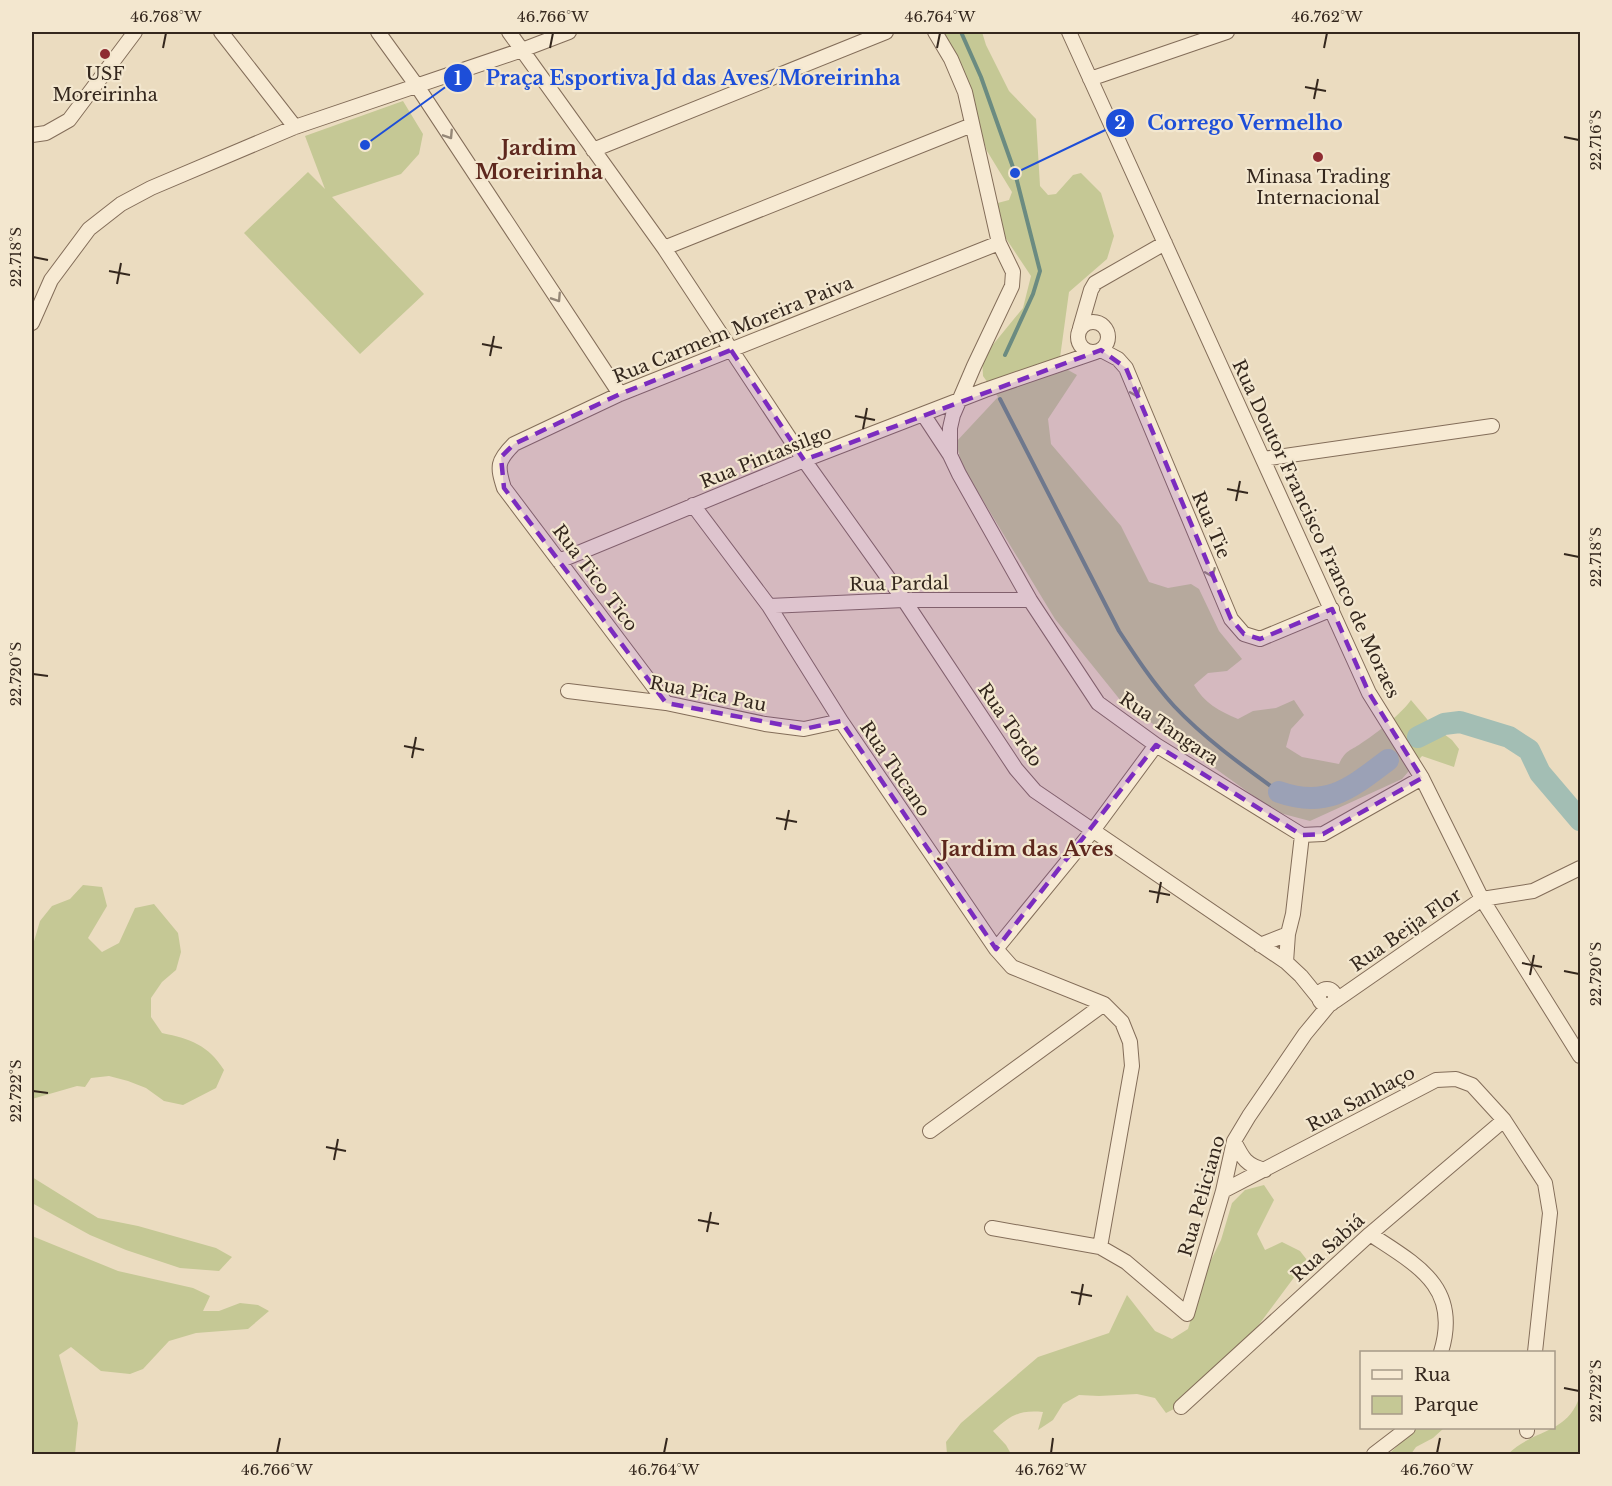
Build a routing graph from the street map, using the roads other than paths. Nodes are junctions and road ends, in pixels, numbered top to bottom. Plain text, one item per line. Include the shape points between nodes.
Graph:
1 (135, 32) edge
2 (221, 32) edge
3 (378, 32) edge
4 (509, 32) edge
5 (569, 32) edge
6 (886, 32) edge
7 (935, 32) edge
8 (1069, 32) edge
9 (1227, 32) edge
10 (522, 50) junction
11 (1090, 79) junction
12 (417, 86) junction
13 (972, 125) junction
14 (295, 127) junction
15 (32, 135) edge
16 (593, 150) junction
17 (999, 243) junction
18 (1165, 243) junction
19 (664, 248) junction
20 (1091, 290) junction
21 (32, 323) edge
22 (1101, 324) junction
23 (1079, 334) junction
24 (731, 350) junction
25 (1098, 351) junction
26 (974, 366) junction
27 (1055, 366) junction
28 (985, 390) junction
29 (620, 394) junction
30 (959, 401) junction
31 (923, 414) junction
32 (1492, 426) dead end
33 (950, 455) junction
34 (1263, 459) junction
35 (804, 460) junction
36 (499, 472) joint
37 (693, 506) junction
38 (560, 561) junction
39 (904, 600) junction
40 (1030, 600) junction
41 (769, 606) junction
42 (1332, 609) junction
43 (568, 691) dead end
44 (666, 703) junction
45 (841, 721) junction
46 (1156, 745) junction
47 (1422, 778) junction
48 (1094, 829) junction
49 (1302, 835) junction
50 (1581, 868) edge
51 (1482, 899) junction
52 (1293, 914) junction
53 (1288, 934) junction
54 (1260, 945) junction
55 (996, 949) junction
56 (1286, 962) junction
57 (1300, 975) junction
58 (1327, 997) junction
59 (1104, 1004) junction
60 (1581, 1056) edge
61 (1504, 1120) junction
62 (930, 1131) dead end
63 (1234, 1141) junction
64 (1265, 1170) junction
65 (1223, 1191) junction
66 (992, 1228) dead end
67 (1370, 1234) junction
68 (1100, 1247) junction
69 (1442, 1351) edge
70 (1535, 1351) edge
71 (1181, 1407) dead end
72 (1407, 1429) edge
73 (1374, 1455) edge

1 - 15 street via 69,120 46,133
2 - 14 street
3 - 12 street
4 - 10 street, Rua Tordo
5 - 10 street
6 - 16 street
7 - 13 street via 965,92
8 - 11 street, Rua Doutor Francisco Franco de Moraes
9 - 11 street
10 - 12 street
10 - 16 street, Rua Tordo
11 - 18 street, Rua Doutor Francisco Franco de Moraes
12 - 14 street
12 -> 29 street
13 - 17 street
13 - 19 street
14 - 21 street via 121,204 89,229 51,280
16 - 19 street, Rua Tordo
17 - 24 street, Rua Carmem Moreira Paiva
17 - 26 street via 1012,272 1012,286
18 - 20 street via 1102,279
18 - 34 street, Rua Doutor Francisco Franco de Moraes
19 - 24 street, Rua Tordo
20 - 22 street
20 - 23 street
22 - 23 street via 1090,322
22 - 25 street via 1108,340
23 - 25 street via 1084,350
23 - 27 street, Rua Pintassilgo
24 - 29 street, Rua Carmem Moreira Paiva
24 - 35 street, Rua Tordo
25 - 27 street, Rua Pintassilgo
25 -> 42 street, Rua Tie via 1118,359 1126,368 1231,619 1244,634 1260,639
26 - 28 street via 976,379
26 - 30 street
27 - 28 street, Rua Pintassilgo
28 - 30 street, Rua Pintassilgo
29 - 36 street, Rua Carmem Moreira Paiva via 514,444 501,457
30 - 31 street, Rua Pintassilgo
30 - 33 street via 950,428
31 - 33 street, Rua Tangara
31 - 35 street, Rua Pintassilgo
32 - 34 street
33 - 40 street, Rua Tangara
34 - 42 street, Rua Doutor Francisco Franco de Moraes
35 - 37 street, Rua Pintassilgo
35 - 39 street, Rua Tordo
36 - 38 street, Rua Tico Tico via 504,488
37 - 38 street, Rua Pintassilgo
37 - 41 street, Rua Tucano
38 - 44 street, Rua Tico Tico
39 - 40 street, Rua Pardal
39 - 41 street, Rua Pardal
39 - 48 street, Rua Tordo via 1016,769 1035,791
40 - 46 street, Rua Tangara via 1098,703
41 - 45 street, Rua Tucano
42 - 47 street, Rua Doutor Francisco Franco de Moraes via 1369,693
43 - 44 street, Rua Pica Pau
44 - 45 street, Rua Pica Pau via 804,729
45 - 55 street, Rua Tucano
46 - 48 street
46 - 49 street, Rua Tangara
47 - 49 street via 1323,834
47 - 51 street, Rua Doutor Francisco Franco de Moraes
48 - 54 street, Rua Tordo
48 - 55 street
49 - 52 street
50 - 51 street via 1533,891
51 - 58 street, Rua Beija Flor via 1350,991
51 - 60 street, Rua Doutor Francisco Franco de Moraes
52 - 53 street
52 - 57 street
53 - 54 street
53 - 56 street
54 - 56 street, Rua Tordo
55 - 59 street, Rua Tucano via 1012,967
56 - 57 street
57 - 58 street
58 - 63 street, Rua Peliciano
59 - 62 street
59 - 68 street, Rua Tucano via 1122,1022 1130,1042 1132,1066
61 - 64 street, Rua Sanhaço via 1472,1085 1456,1079 1436,1080
61 - 67 street, Rua Sabiá
61 - 70 street, Rua Sanhaço via 1545,1183 1550,1213
63 - 64 street via 1242,1157
63 - 65 street, Rua Peliciano
64 - 65 street, Rua Sanhaço
65 - 68 street, Rua Peliciano via 1188,1314 1126,1262
66 - 68 street
67 - 69 street via 1430,1277 1445,1305
67 - 71 street, Rua Sabiá
72 - 73 street

